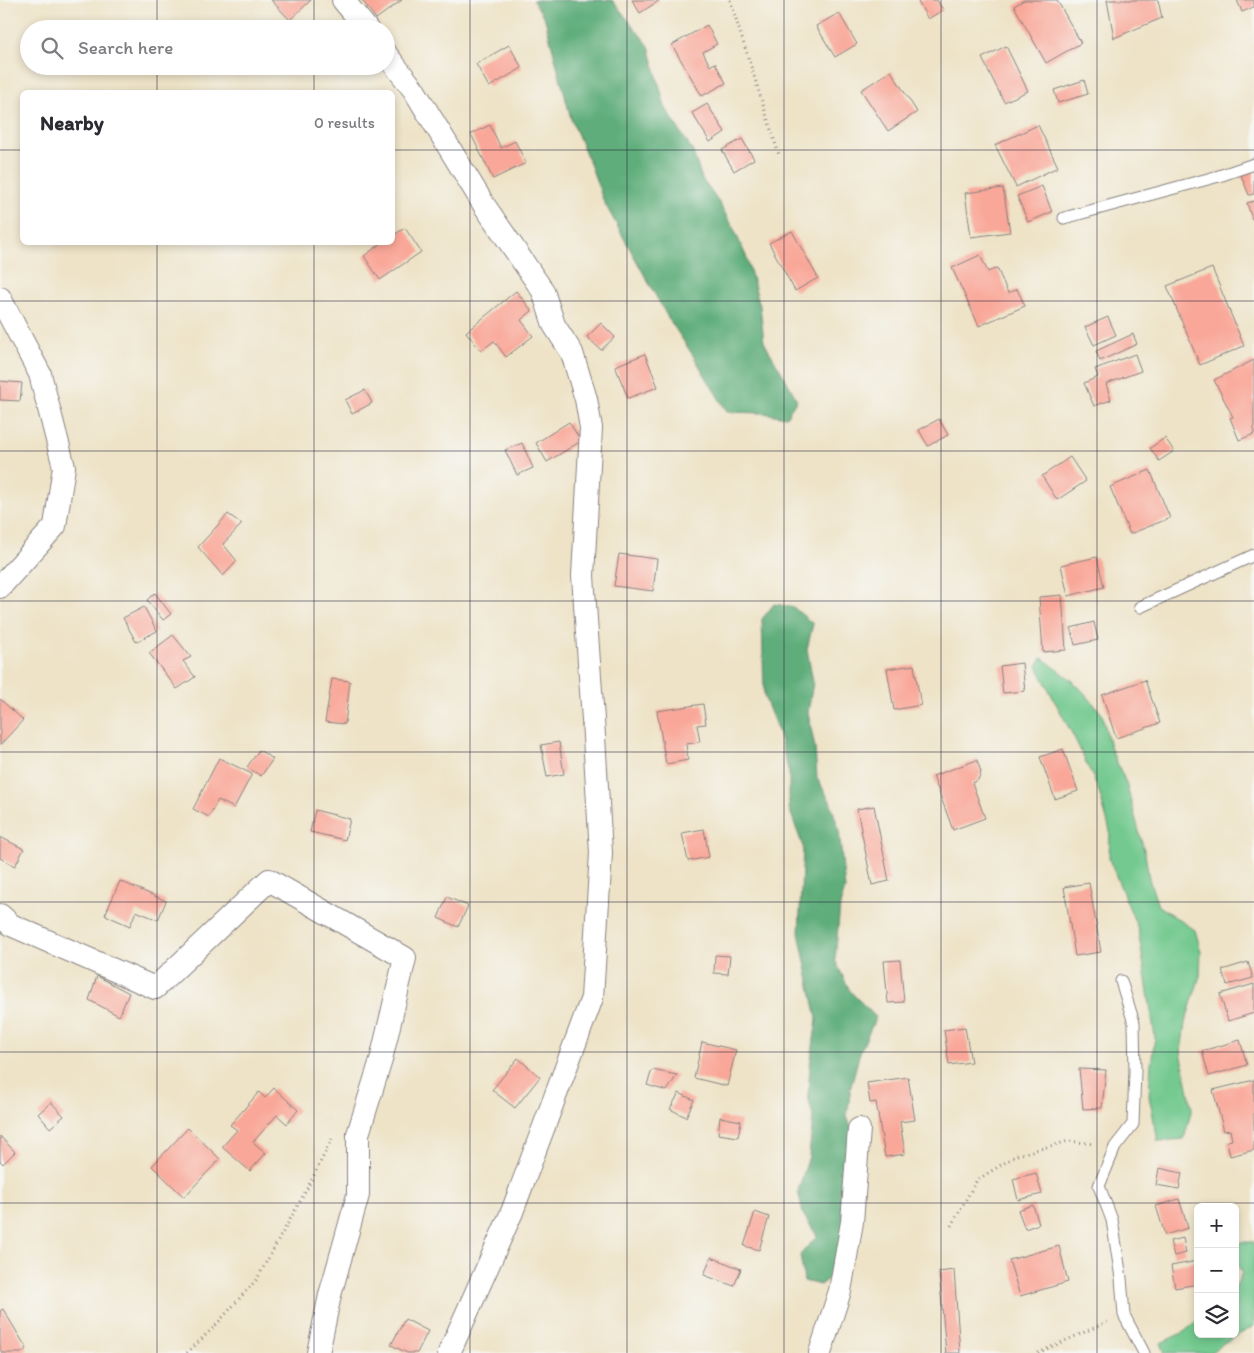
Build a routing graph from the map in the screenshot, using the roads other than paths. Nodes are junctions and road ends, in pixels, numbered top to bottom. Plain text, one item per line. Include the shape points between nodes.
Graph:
1 (343, 0) edge
2 (360, 20) edge
3 (395, 66) edge
4 (1254, 164) edge
5 (1064, 218) dead end
6 (0, 298) edge
7 (1254, 555) edge
8 (0, 587) edge
9 (1140, 607) dead end
10 (0, 916) edge
11 (1121, 981) dead end
12 (859, 1129) dead end
13 (318, 1353) edge
14 (449, 1353) edge
15 (820, 1353) edge
16 (1144, 1353) edge

1 - 2 street
3 - 14 street via 543,291 554,325 572,354 591,428 582,576 601,853 592,998 512,1212
4 - 5 lane
6 - 8 street via 40,374 64,467 55,526
7 - 9 lane
10 - 13 street via 11,925 155,988 269,880 405,958 358,1134 358,1194 330,1295
11 - 16 lane via 1134,1023 1133,1124 1115,1147 1099,1186 1112,1220 1124,1315
12 - 15 street via 852,1222 840,1291

